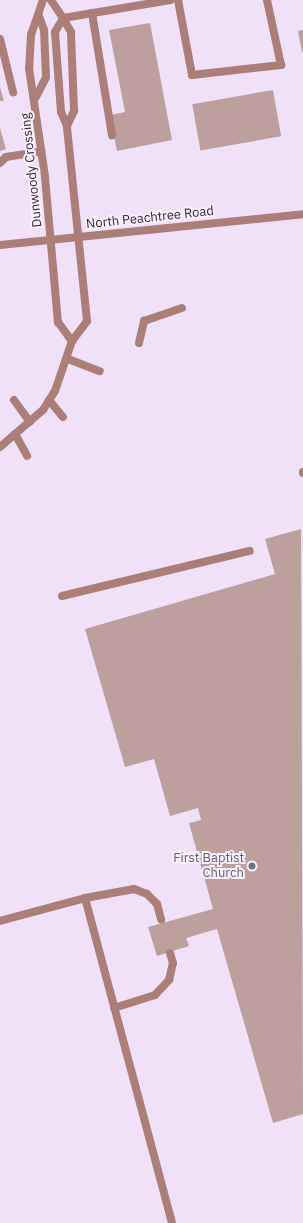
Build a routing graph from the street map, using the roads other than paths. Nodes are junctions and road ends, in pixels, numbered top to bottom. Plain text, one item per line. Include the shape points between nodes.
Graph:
1 (43, 0) edge
2 (51, 0) edge
3 (170, 0) edge
4 (178, 0) edge
5 (267, 0) edge
6 (92, 13) junction
7 (39, 16) junction
8 (63, 18) junction
9 (0, 39) edge
10 (13, 92) dead end
11 (36, 97) junction
12 (67, 126) junction
13 (112, 135) dead end
14 (42, 151) junction
15 (0, 163) edge
16 (303, 214) edge
17 (78, 238) junction
18 (52, 240) junction
19 (0, 245) edge
20 (182, 308) dead end
21 (72, 341) junction
22 (139, 343) dead end
23 (68, 359) junction
24 (100, 371) dead end
25 (14, 400) dead end
26 (49, 400) junction
27 (63, 417) dead end
28 (30, 422) junction
29 (15, 434) junction
30 (0, 447) edge
31 (27, 456) dead end
32 (250, 551) dead end
33 (62, 596) dead end
34 (84, 898) junction
35 (161, 919) dead end
36 (0, 921) edge
37 (170, 953) dead end
38 (114, 1008) junction
39 (172, 1223) edge

1 - 7 street, Dunwoody Crossing
2 - 8 street
3 - 6 street
4 - 5 street via 192,75 281,65
6 - 8 street
6 - 13 street
7 - 11 street, Dunwoody Crossing via 31,34 30,61
7 - 11 street, Dunwoody Crossing via 44,30 46,77
8 - 12 street via 71,32 74,104
8 - 12 street via 55,32 61,112
9 - 10 street
11 - 14 street, Dunwoody Crossing
12 - 17 street
14 - 15 street via 6,157
14 - 18 street, Dunwoody Crossing
16 - 17 street, North Peachtree Road
17 - 18 street, North Peachtree Road
17 - 21 street via 87,322
18 - 19 street, North Peachtree Road
18 - 21 street, Dunwoody Crossing via 58,322
20 - 22 street via 144,321
21 - 23 street
23 - 24 street
23 - 26 street
25 - 28 street
26 - 27 street
26 - 28 street
28 - 29 street
29 - 30 street
29 - 31 street
32 - 33 street
34 - 35 street via 134,889 147,894 157,904
34 - 36 street
34 - 38 street
37 - 38 street via 173,963 169,980 155,995
38 - 39 street

